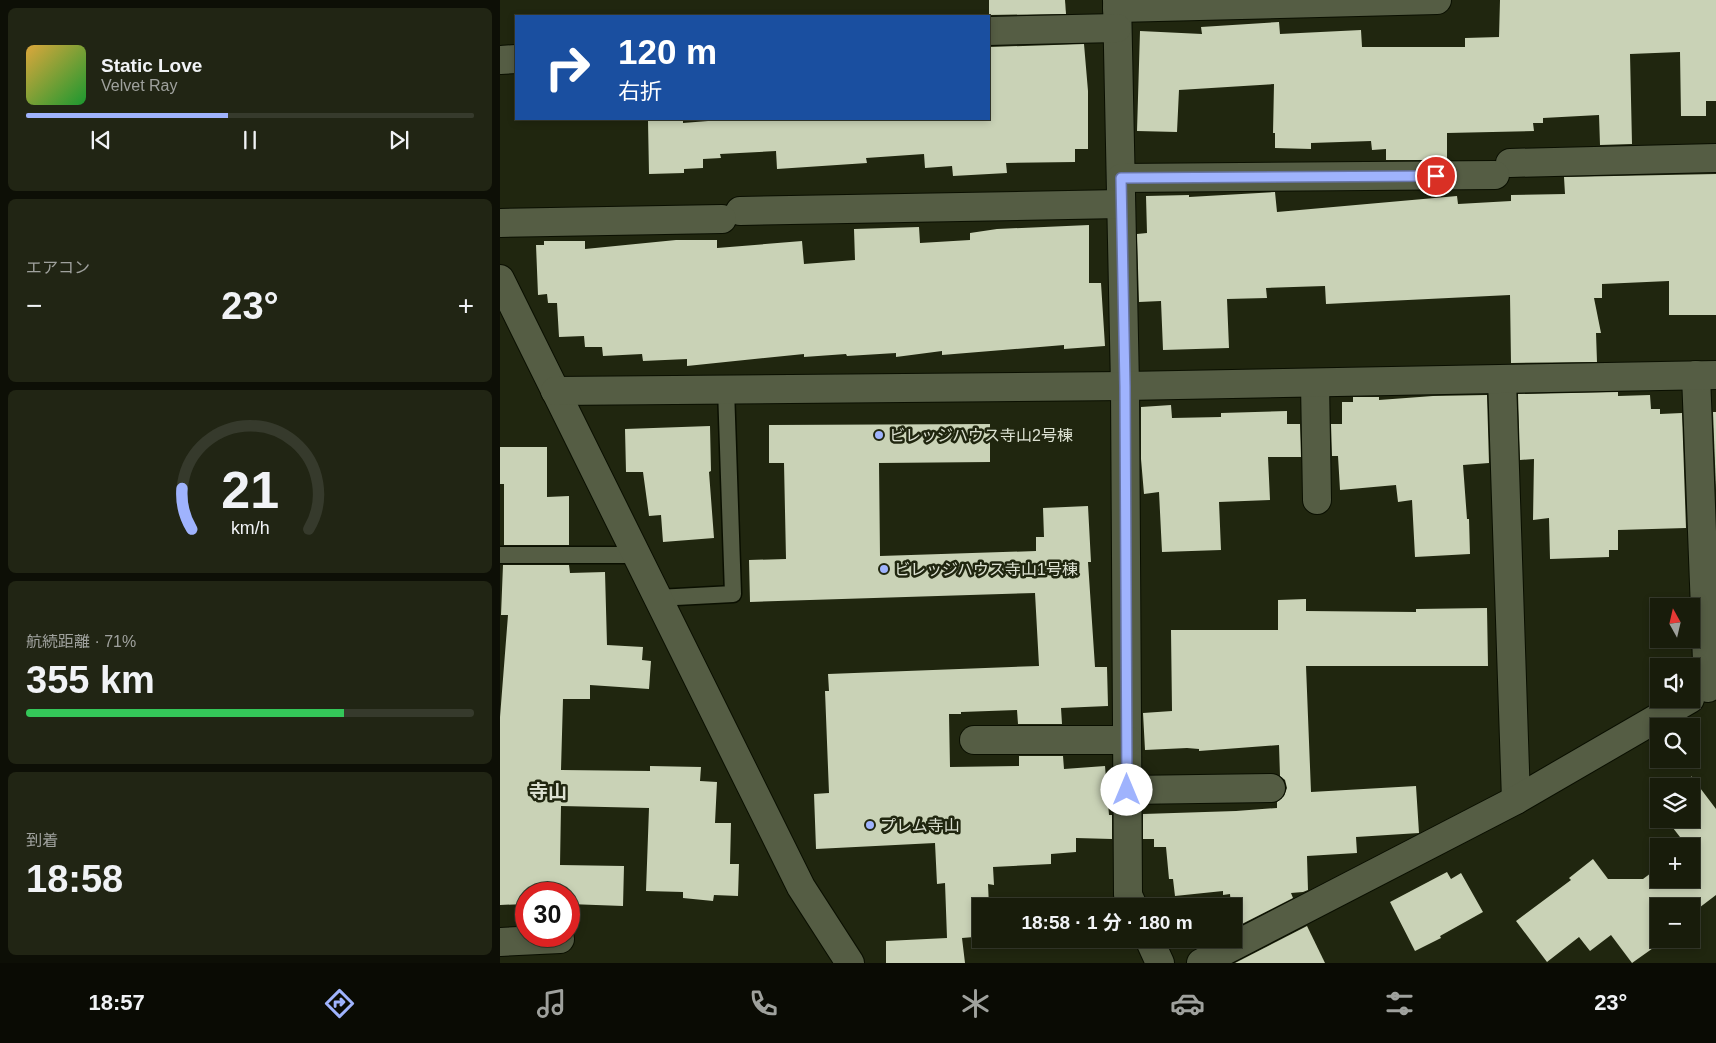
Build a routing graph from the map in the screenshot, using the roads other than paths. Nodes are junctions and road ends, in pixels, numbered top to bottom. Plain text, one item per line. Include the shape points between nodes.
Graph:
1 (1437, 0) edge
2 (1117, 12) edge
3 (990, 31) edge
4 (515, 59) edge
5 (500, 60) edge
6 (1716, 158) edge
7 (1121, 191) junction
8 (500, 223) edge
9 (500, 279) edge
10 (1706, 375) edge
11 (1502, 379) junction
12 (1315, 383) junction
13 (1125, 386) junction
14 (726, 389) junction
15 (555, 391) junction
16 (1317, 500) dead end
17 (500, 555) edge
18 (636, 556) junction
19 (657, 598) junction
20 (1701, 692) edge
21 (974, 740) dead end
22 (1127, 740) junction
23 (1271, 788) dead end
24 (1127, 790) junction
25 (1516, 800) junction
26 (1129, 898) edge
27 (515, 941) edge
28 (500, 942) edge
29 (1153, 948) edge
30 (850, 963) edge
31 (1160, 963) edge
32 (1201, 963) edge

1 - 2 street
2 - 3 street
2 - 7 street
4 - 5 street
6 - 7 street
7 - 8 street via 731,215
7 - 13 street
9 - 15 street
10 - 11 street
10 - 20 street
11 - 12 street
11 - 25 street
12 - 13 street
12 - 16 street
13 - 14 street
13 - 22 street
14 - 15 street
14 - 19 lane via 734,594
15 - 18 street
17 - 18 lane
18 - 19 street
19 - 30 street via 801,887
20 - 25 street
21 - 22 street
22 - 24 street
23 - 24 street
24 - 26 street
25 - 32 street
27 - 28 street
29 - 31 street

